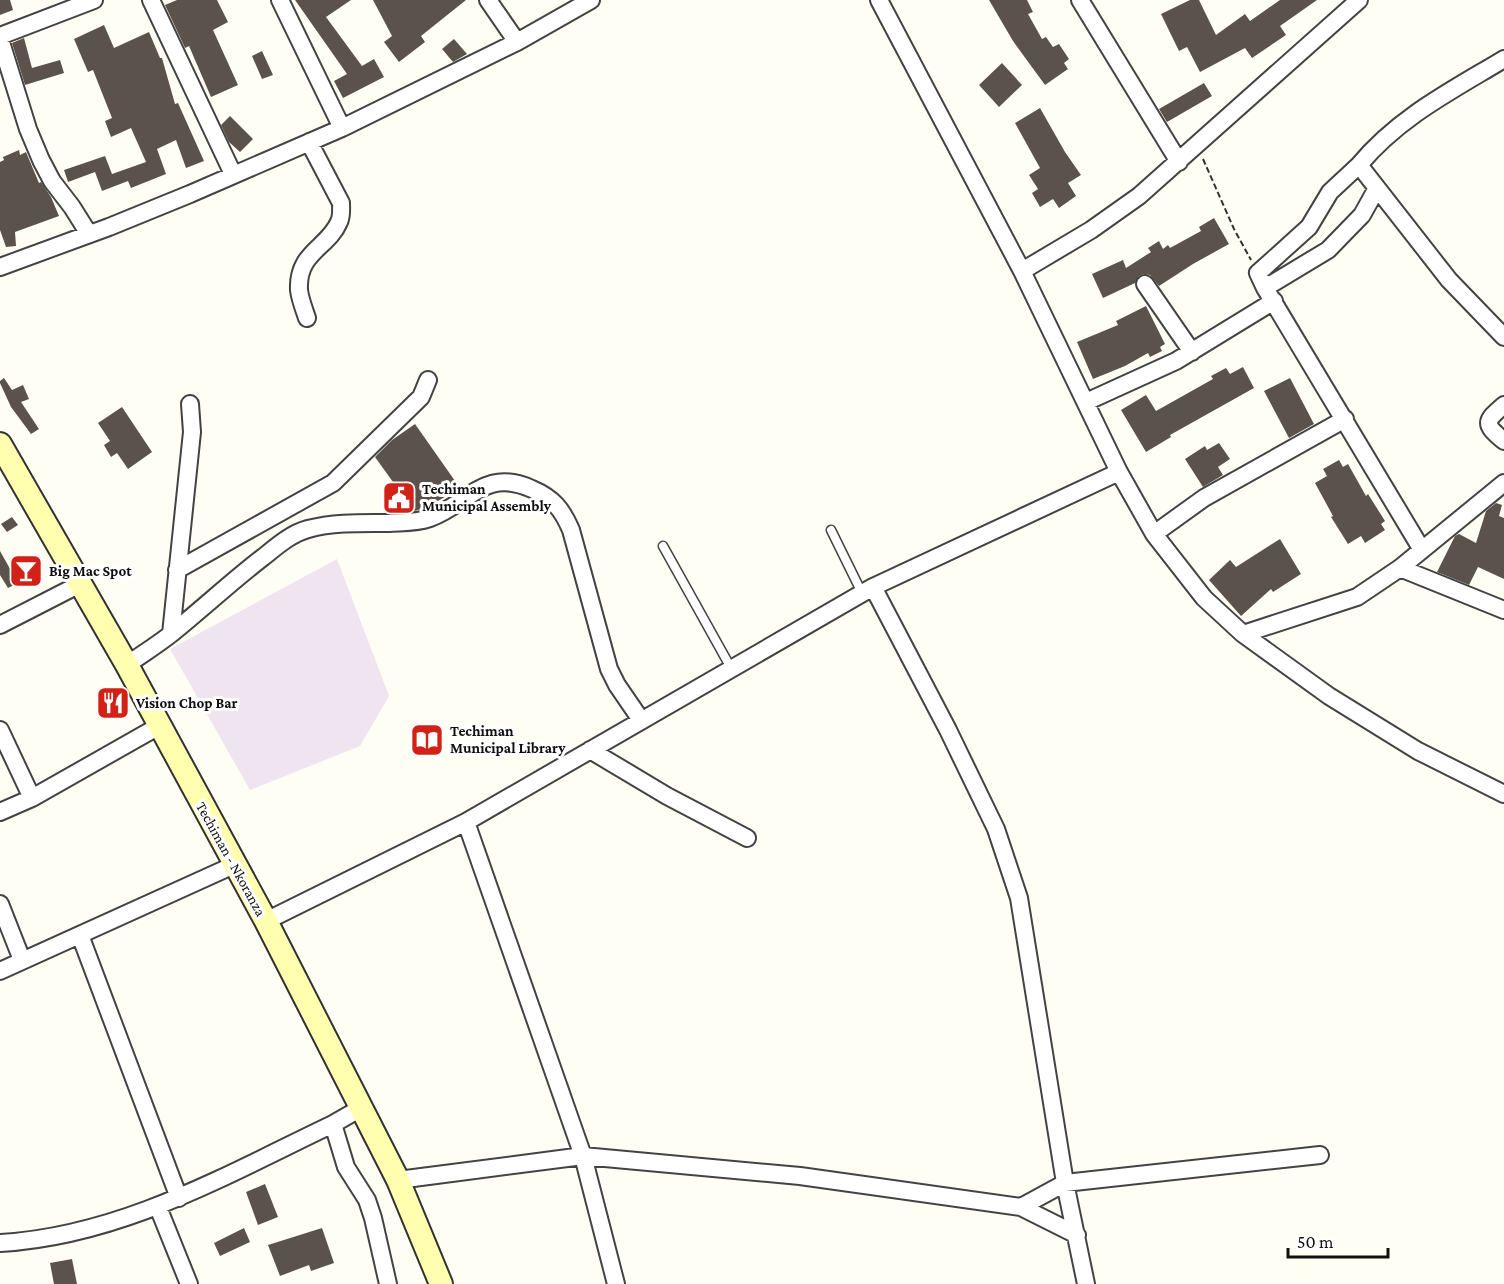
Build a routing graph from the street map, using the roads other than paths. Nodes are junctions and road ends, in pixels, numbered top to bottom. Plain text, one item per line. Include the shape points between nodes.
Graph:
1 (94, 0) edge
2 (151, 0) edge
3 (280, 0) edge
4 (488, 0) edge
5 (591, 0) edge
6 (879, 0) edge
7 (1080, 0) edge
8 (1359, 0) edge
9 (73, 5) edge
10 (0, 38) edge
11 (517, 42) junction
12 (1504, 59) edge
13 (342, 128) junction
14 (309, 142) junction
15 (1179, 162) junction
16 (1359, 165) junction
17 (233, 174) junction
18 (1377, 189) junction
19 (89, 234) junction
20 (0, 267) edge
21 (1022, 271) junction
22 (1145, 284) dead end
23 (1266, 287) junction
24 (307, 318) dead end
25 (1504, 337) edge
26 (1192, 352) junction
27 (428, 380) dead end
28 (1086, 402) junction
29 (190, 404) dead end
30 (1504, 405) edge
31 (1345, 419) junction
32 (1504, 441) edge
33 (0, 444) edge
34 (1119, 472) junction
35 (1502, 488) edge
36 (831, 530) dead end
37 (1154, 534) junction
38 (663, 546) dead end
39 (1422, 550) junction
40 (1400, 568) junction
41 (177, 570) junction
42 (80, 584) junction
43 (868, 590) junction
44 (1504, 610) edge
45 (0, 625) edge
46 (171, 634) junction
47 (1243, 634) junction
48 (127, 665) junction
49 (731, 668) junction
50 (641, 720) junction
51 (159, 726) junction
52 (0, 730) edge
53 (590, 750) junction
54 (1504, 794) edge
55 (32, 798) junction
56 (0, 812) edge
57 (466, 822) junction
58 (747, 838) dead end
59 (234, 865) junction
60 (0, 904) edge
61 (266, 921) junction
62 (80, 934) junction
63 (22, 960) junction
64 (0, 971) edge
65 (361, 1108) junction
66 (333, 1124) junction
67 (1320, 1155) dead end
68 (583, 1156) junction
69 (398, 1180) junction
70 (1065, 1182) junction
71 (179, 1198) junction
72 (158, 1207) junction
73 (1021, 1207) junction
74 (1077, 1235) junction
75 (0, 1243) edge
76 (189, 1284) edge
77 (388, 1284) edge
78 (441, 1284) edge
79 (616, 1284) edge
80 (1086, 1284) edge

1 - 9 street
2 - 17 street
3 - 13 street
4 - 11 street
5 - 11 street
6 - 21 street
7 - 15 street
8 - 15 street
9 - 10 street
10 - 19 street via 41,160
11 - 13 street
12 - 16 street via 1427,105 1384,138
13 - 14 street
14 - 17 street
14 - 24 street via 342,212 339,222 307,258 301,275 299,291
15 - 21 street via 1130,203
16 - 18 street
16 - 23 street via 1330,192
17 - 19 street
18 - 23 street via 1362,215 1328,250
18 - 25 street via 1449,280
19 - 20 street
21 - 28 street
22 - 26 street
23 - 26 street
23 - 31 street
26 - 28 street
27 - 41 street via 421,397 333,483
28 - 34 street
29 - 41 street via 192,432
30 - 32 street via 1488,422 1489,428
31 - 37 street via 1204,498
31 - 39 street
33 - 42 main road, Techiman - Nkoranza
34 - 37 street
34 - 43 street
35 - 39 street
36 - 43 lane
37 - 47 street via 1204,598
38 - 49 lane
39 - 40 street
40 - 44 street
40 - 47 street via 1357,597
41 - 46 street
42 - 45 street
42 - 48 main road, Techiman - Nkoranza
43 - 49 street
43 - 70 street via 948,730 996,829 1019,898
46 - 48 street
46 - 50 street via 276,546 307,529 340,523 416,522 432,518 501,480 542,493 564,513 609,669
47 - 54 street via 1349,709 1418,751
48 - 51 main road, Techiman - Nkoranza
49 - 50 street
50 - 53 street
51 - 55 street
51 - 59 main road, Techiman - Nkoranza
52 - 55 street
53 - 57 street
53 - 58 street
55 - 56 street
57 - 61 street
57 - 68 street
59 - 61 main road, Techiman - Nkoranza
59 - 62 street
60 - 63 street
61 - 65 main road, Techiman - Nkoranza
62 - 63 street
62 - 71 street
63 - 64 street
65 - 66 street
65 - 69 main road, Techiman - Nkoranza
66 - 71 street
66 - 77 street via 346,1167 373,1218
67 - 70 street
68 - 69 street
68 - 73 street via 800,1176
68 - 79 street
69 - 78 main road, Techiman - Nkoranza
70 - 73 street
70 - 74 street
71 - 72 street
72 - 75 street via 97,1227 33,1241
72 - 76 street
73 - 74 street
74 - 80 street

